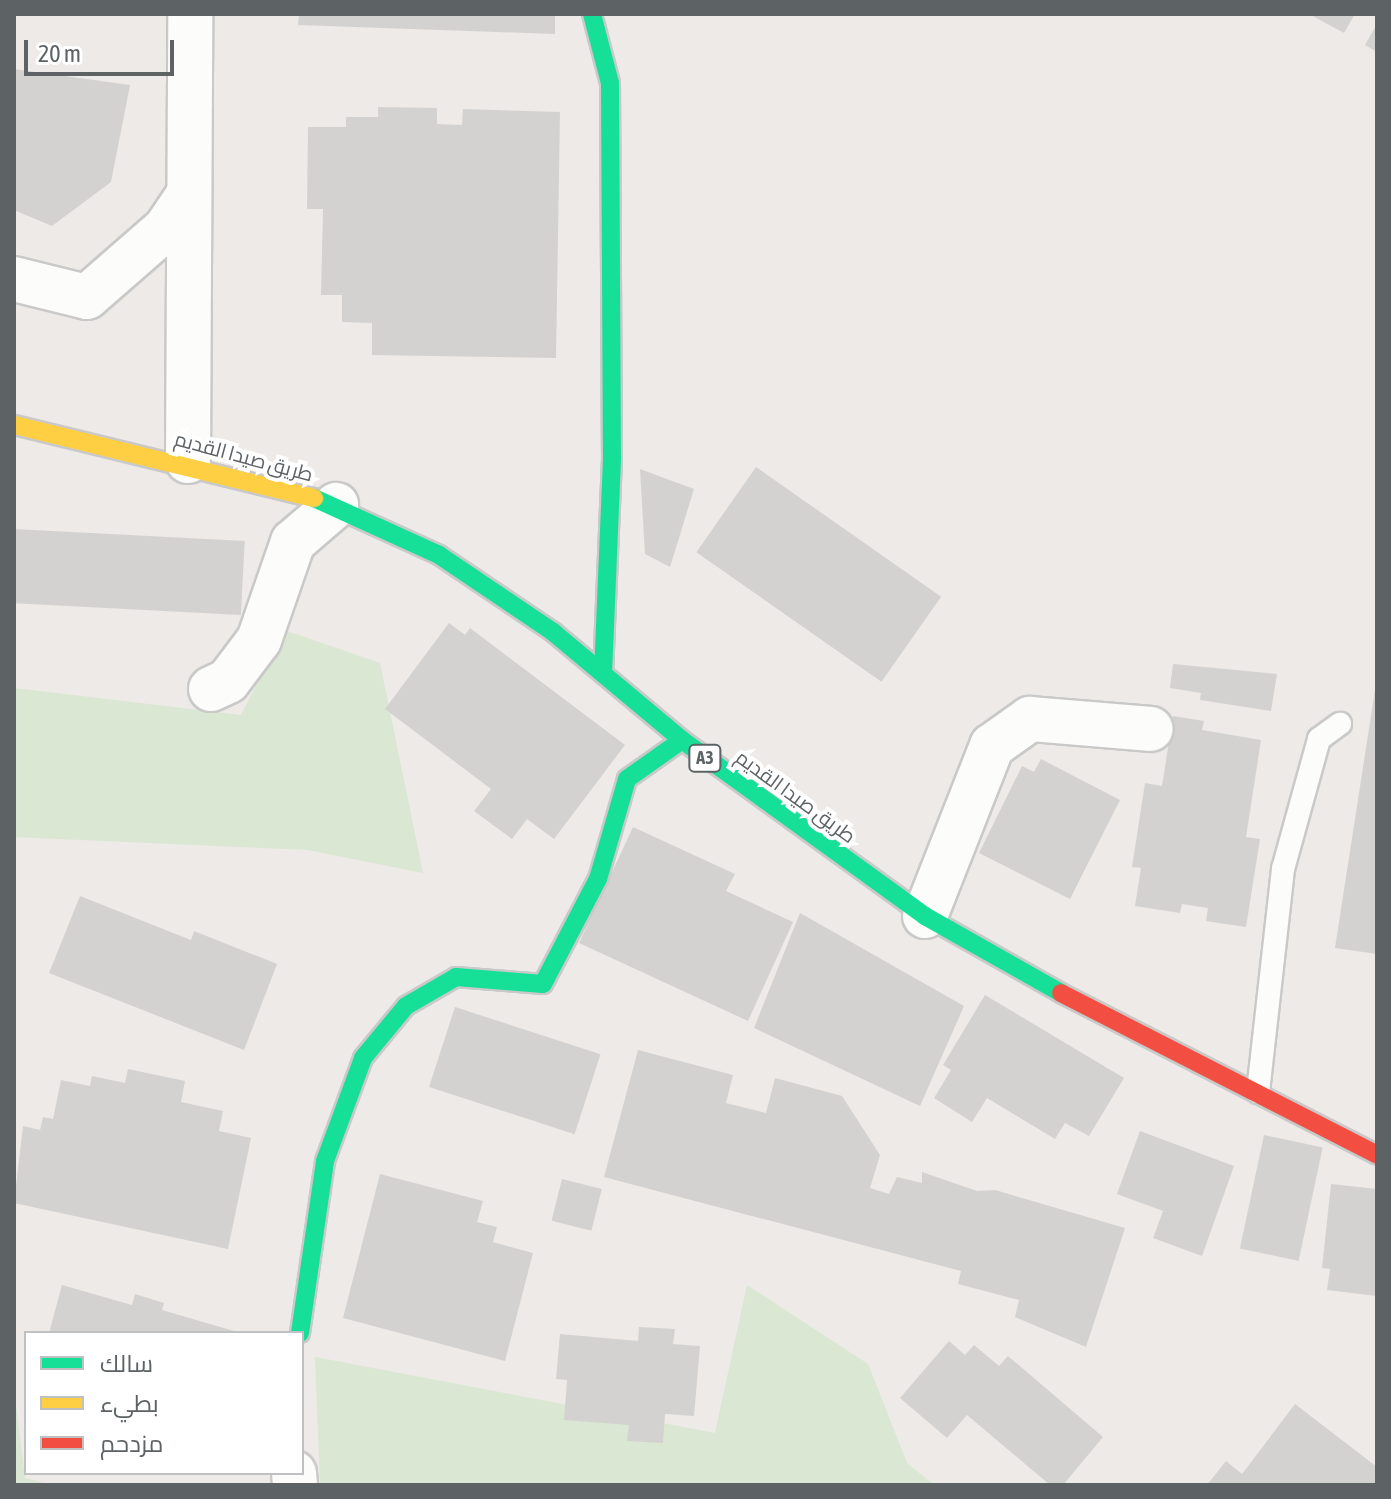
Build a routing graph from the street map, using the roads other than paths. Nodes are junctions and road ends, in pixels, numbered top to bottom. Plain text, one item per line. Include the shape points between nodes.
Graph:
1 (190, 14) edge
2 (592, 14) edge
3 (188, 195) junction
4 (14, 279) edge
5 (14, 425) edge
6 (188, 461) junction
7 (336, 505) junction
8 (603, 671) junction
9 (211, 689) dead end
10 (1340, 724) dead end
11 (1151, 729) dead end
12 (682, 740) junction
13 (925, 916) junction
14 (1258, 1092) junction
15 (1377, 1155) edge
16 (300, 1331) edge

1 - 3 street
2 - 8 main road via 610,83 612,459
3 - 4 street via 166,228 87,297
3 - 6 street
5 - 6 main road, طريق صيدا القديم / A3
6 - 7 main road, طريق صيدا القديم / A3
7 - 8 main road, طريق صيدا القديم / A3 via 489,585
7 - 9 street via 293,542 259,640 228,681
8 - 12 main road, طريق صيدا القديم / A3
10 - 14 lane via 1319,739 1283,869
11 - 13 street via 1030,719 992,746
12 - 13 main road, طريق صيدا القديم / A3
12 - 16 main road via 627,779 598,879 543,984 456,977 406,1006 363,1058 325,1161
13 - 14 main road, طريق صيدا القديم / A3 via 1059,992
14 - 15 main road, طريق صيدا القديم / A3

